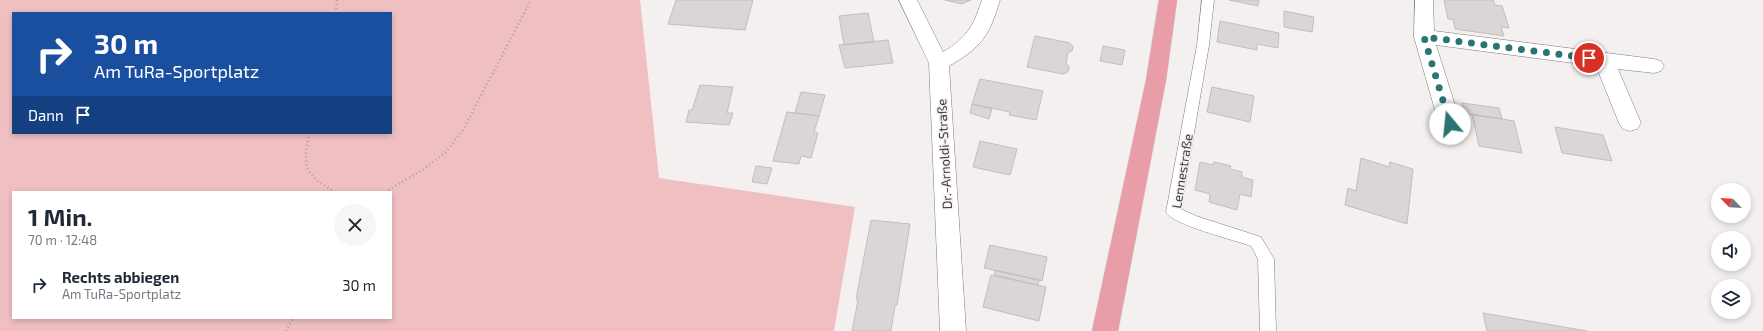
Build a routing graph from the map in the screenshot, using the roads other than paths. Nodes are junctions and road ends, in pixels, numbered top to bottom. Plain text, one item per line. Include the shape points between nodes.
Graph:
1 (908, 0) edge
2 (991, 0) edge
3 (1168, 0) edge
4 (1208, 0) edge
5 (1424, 0) edge
6 (1424, 37) junction
7 (1604, 60) junction
8 (939, 63) junction
9 (1654, 66) dead end
10 (1450, 124) dead end
11 (1630, 124) dead end
12 (953, 331) edge
13 (1105, 331) edge
14 (1268, 331) edge

1 - 8 street
2 - 8 street via 983,25 975,38 965,49
3 - 13 main road via 1155,88
4 - 14 lane, Lennestraße via 1203,45 1173,212 1192,221 1256,241 1266,259
5 - 6 street
6 - 7 street
6 - 10 street
7 - 9 street
7 - 11 street
8 - 12 street, Dr.-Arnoldi-Straße

